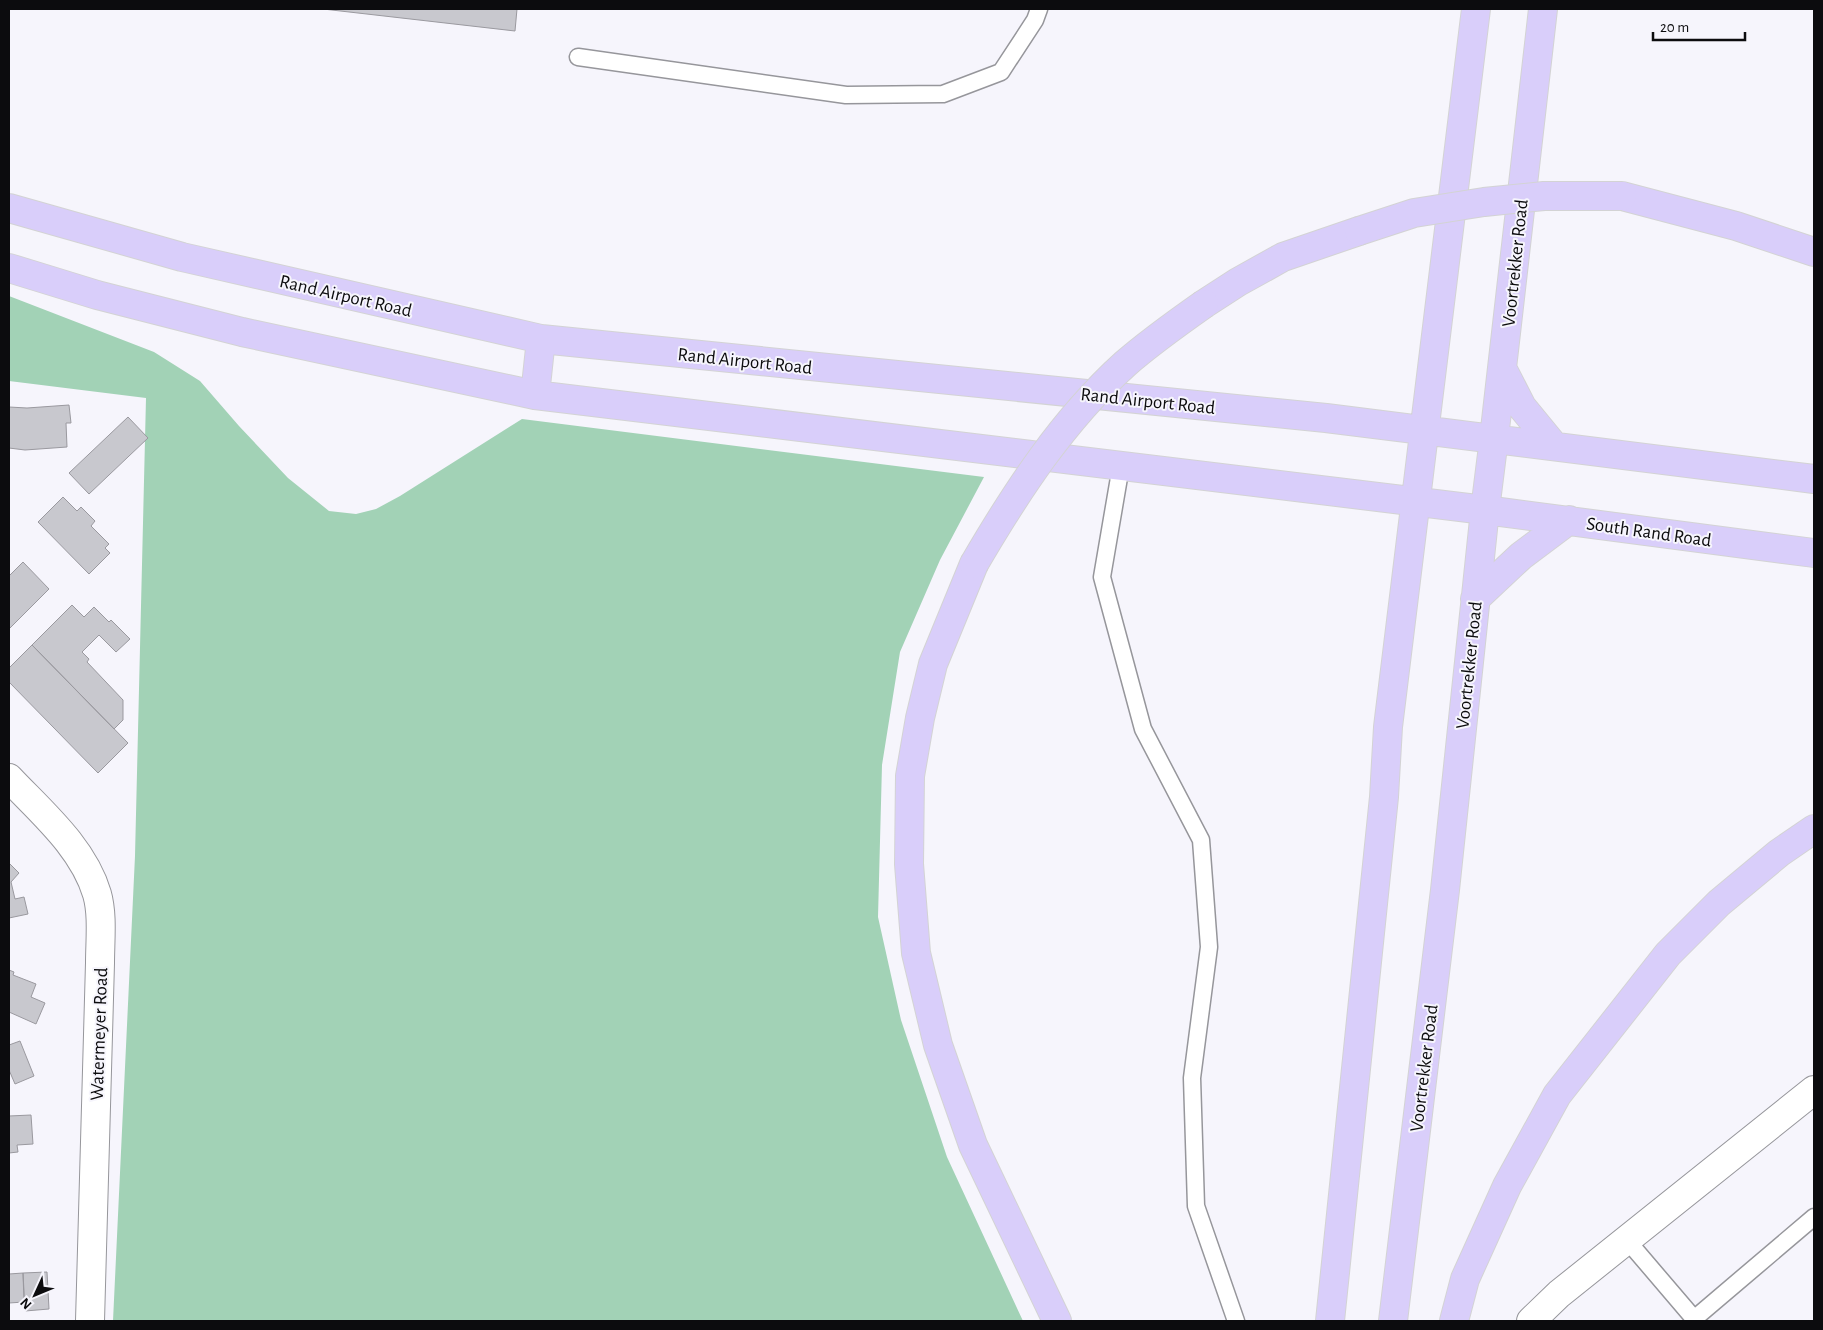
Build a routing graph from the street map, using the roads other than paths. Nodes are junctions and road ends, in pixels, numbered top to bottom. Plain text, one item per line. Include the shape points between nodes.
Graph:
1 (1039, 9) edge
2 (1476, 9) edge
3 (1543, 9) edge
4 (578, 57) dead end
5 (9, 208) edge
6 (1814, 252) edge
7 (9, 268) edge
8 (541, 339) junction
9 (1502, 368) junction
10 (535, 395) junction
11 (1424, 430) junction
12 (1494, 438) junction
13 (1554, 446) junction
14 (1121, 466) junction
15 (1814, 479) edge
16 (1416, 502) junction
17 (1485, 510) junction
18 (1569, 520) junction
19 (1814, 553) edge
20 (1475, 599) junction
21 (9, 778) edge
22 (1814, 829) edge
23 (1814, 1090) edge
24 (1814, 1217) edge
25 (1626, 1240) junction
26 (1694, 1320) edge
27 (90, 1321) edge
28 (1057, 1321) edge
29 (1236, 1321) edge
30 (1330, 1321) edge
31 (1393, 1321) edge
32 (1454, 1321) edge
33 (1531, 1321) edge

1 - 4 lane via 1001,72 943,94 846,95
2 - 11 main road
3 - 9 main road, Voortrekker Road
5 - 8 main road, Rand Airport Road via 182,258
6 - 28 main road, bridge via 1736,226 1622,196 1544,196 1414,213 1283,257 1204,304 1126,364 1066,426 1026,480 974,564 933,664 910,776 909,864 916,953 938,1045 973,1145
7 - 10 main road via 97,295 242,332
8 - 10 main road
8 - 11 main road, Rand Airport Road
9 - 12 main road, Voortrekker Road
9 - 13 main road via 1522,407
10 - 14 main road
11 - 12 main road, Rand Airport Road
11 - 16 main road
12 - 13 main road
12 - 17 main road, Voortrekker Road
13 - 15 main road
14 - 16 main road
14 - 29 lane via 1102,577 1143,729 1201,840 1209,947 1192,1078 1196,1206
16 - 17 main road
16 - 30 main road via 1388,727 1384,797
17 - 18 main road, South Rand Road
17 - 20 main road, Voortrekker Road
18 - 19 main road, South Rand Road
18 - 20 main road via 1521,556
20 - 31 main road, Voortrekker Road via 1445,890
21 - 27 street, Watermeyer Road via 71,846 90,876 97,895 100,963
22 - 32 main road via 1778,853 1719,903 1668,954 1556,1095 1507,1186 1465,1279
23 - 25 street
24 - 26 lane
25 - 26 lane
25 - 33 street

